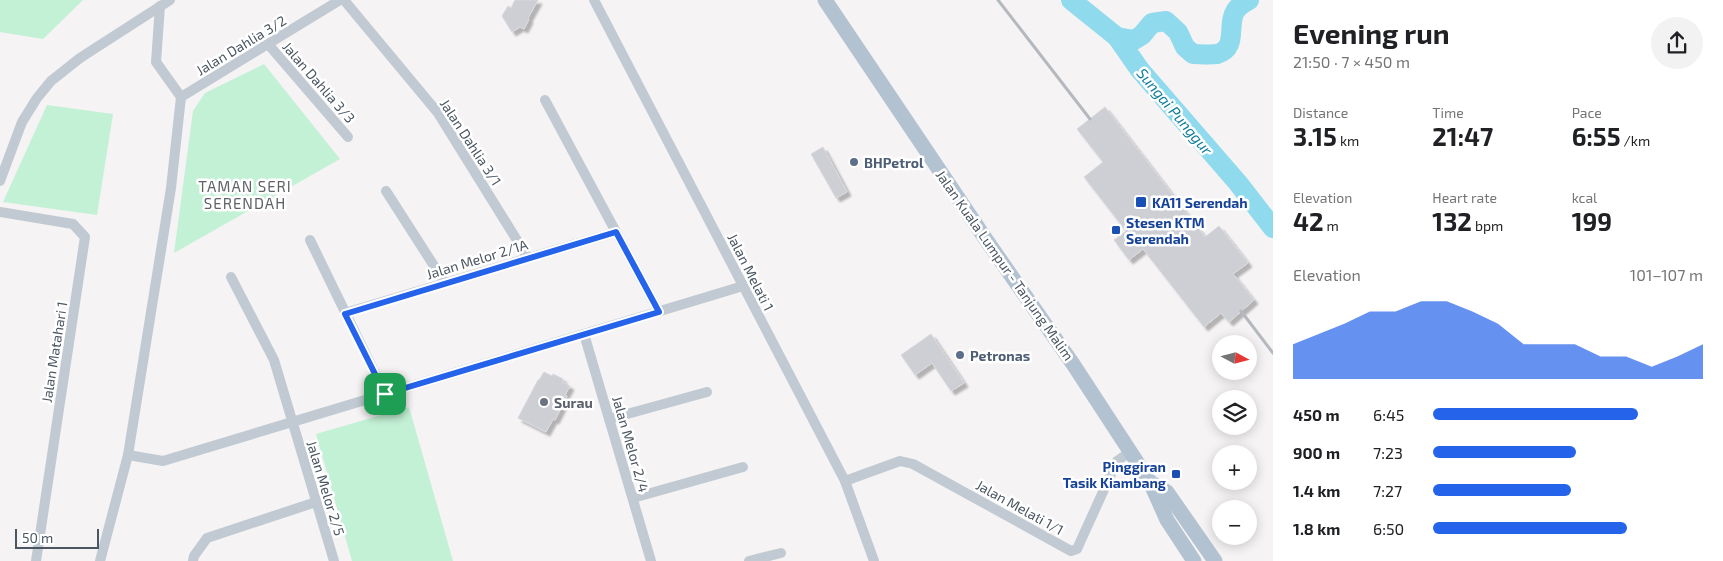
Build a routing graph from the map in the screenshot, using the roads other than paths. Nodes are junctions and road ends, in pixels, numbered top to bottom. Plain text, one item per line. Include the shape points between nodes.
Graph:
1 (170, 0) edge
2 (342, 0) edge
3 (594, 0) edge
4 (825, 0) edge
5 (160, 6) junction
6 (268, 44) junction
7 (181, 97) junction
8 (545, 100) dead end
9 (348, 137) dead end
10 (0, 181) edge
11 (386, 191) dead end
12 (0, 212) edge
13 (616, 232) junction
14 (310, 240) dead end
15 (528, 258) junction
16 (231, 277) dead end
17 (446, 283) junction
18 (743, 286) junction
19 (659, 312) junction
20 (345, 314) junction
21 (584, 334) junction
22 (707, 392) dead end
23 (385, 394) junction
24 (609, 419) junction
25 (292, 422) junction
26 (1130, 452) junction
27 (128, 456) junction
28 (743, 467) dead end
29 (845, 481) junction
30 (1150, 482) junction
31 (633, 498) junction
32 (316, 502) junction
33 (781, 553) dead end
34 (36, 561) edge
35 (100, 561) edge
36 (193, 561) edge
37 (334, 561) edge
38 (651, 561) edge
39 (749, 561) edge
40 (874, 561) edge
41 (1194, 561) edge
42 (1215, 561) edge

1 - 5 street
2 - 6 street, Jalan Dahlia 3/2
2 - 15 street, Jalan Dahlia 3/1 via 438,113
3 - 18 street, Jalan Melati 1
4 - 26 main road, Jalan Kuala Lumpur - Tanjung Malim via 1074,364
5 - 7 street via 156,62
5 - 10 street via 80,58 51,81 22,122
6 - 7 street, Jalan Dahlia 3/2
6 - 9 street, Jalan Dahlia 3/3
7 - 27 street via 171,188
8 - 13 street
11 - 17 street
12 - 34 street, Jalan Matahari 1 via 73,224 85,237
13 - 15 street, Jalan Melor 2/1A
13 - 19 street
14 - 20 street
15 - 17 street, Jalan Melor 2/1A
16 - 25 street, Jalan Melor 2/5 via 274,360
17 - 20 street, Jalan Melor 2/1A
18 - 19 street
18 - 29 street, Jalan Melati 1
19 - 21 street
20 - 23 street
21 - 23 street
21 - 24 street, Jalan Melor 2/4
22 - 24 street
23 - 25 street
24 - 31 street, Jalan Melor 2/4
25 - 27 street via 163,461
25 - 32 street, Jalan Melor 2/5
26 - 29 street, Jalan Melati 1/1 via 1117,461 1077,549 1071,551 913,464 900,461
26 - 30 main road, Jalan Kuala Lumpur - Tanjung Malim
27 - 35 street
28 - 31 street
29 - 40 street, Jalan Melati 1
30 - 41 main road, Jalan Kuala Lumpur - Tanjung Malim via 1167,520
30 - 42 main road, Jalan Kuala Lumpur - Tanjung Malim via 1168,492
31 - 38 street, Jalan Melor 2/4
32 - 36 street via 207,538
32 - 37 street, Jalan Melor 2/5
33 - 39 street

